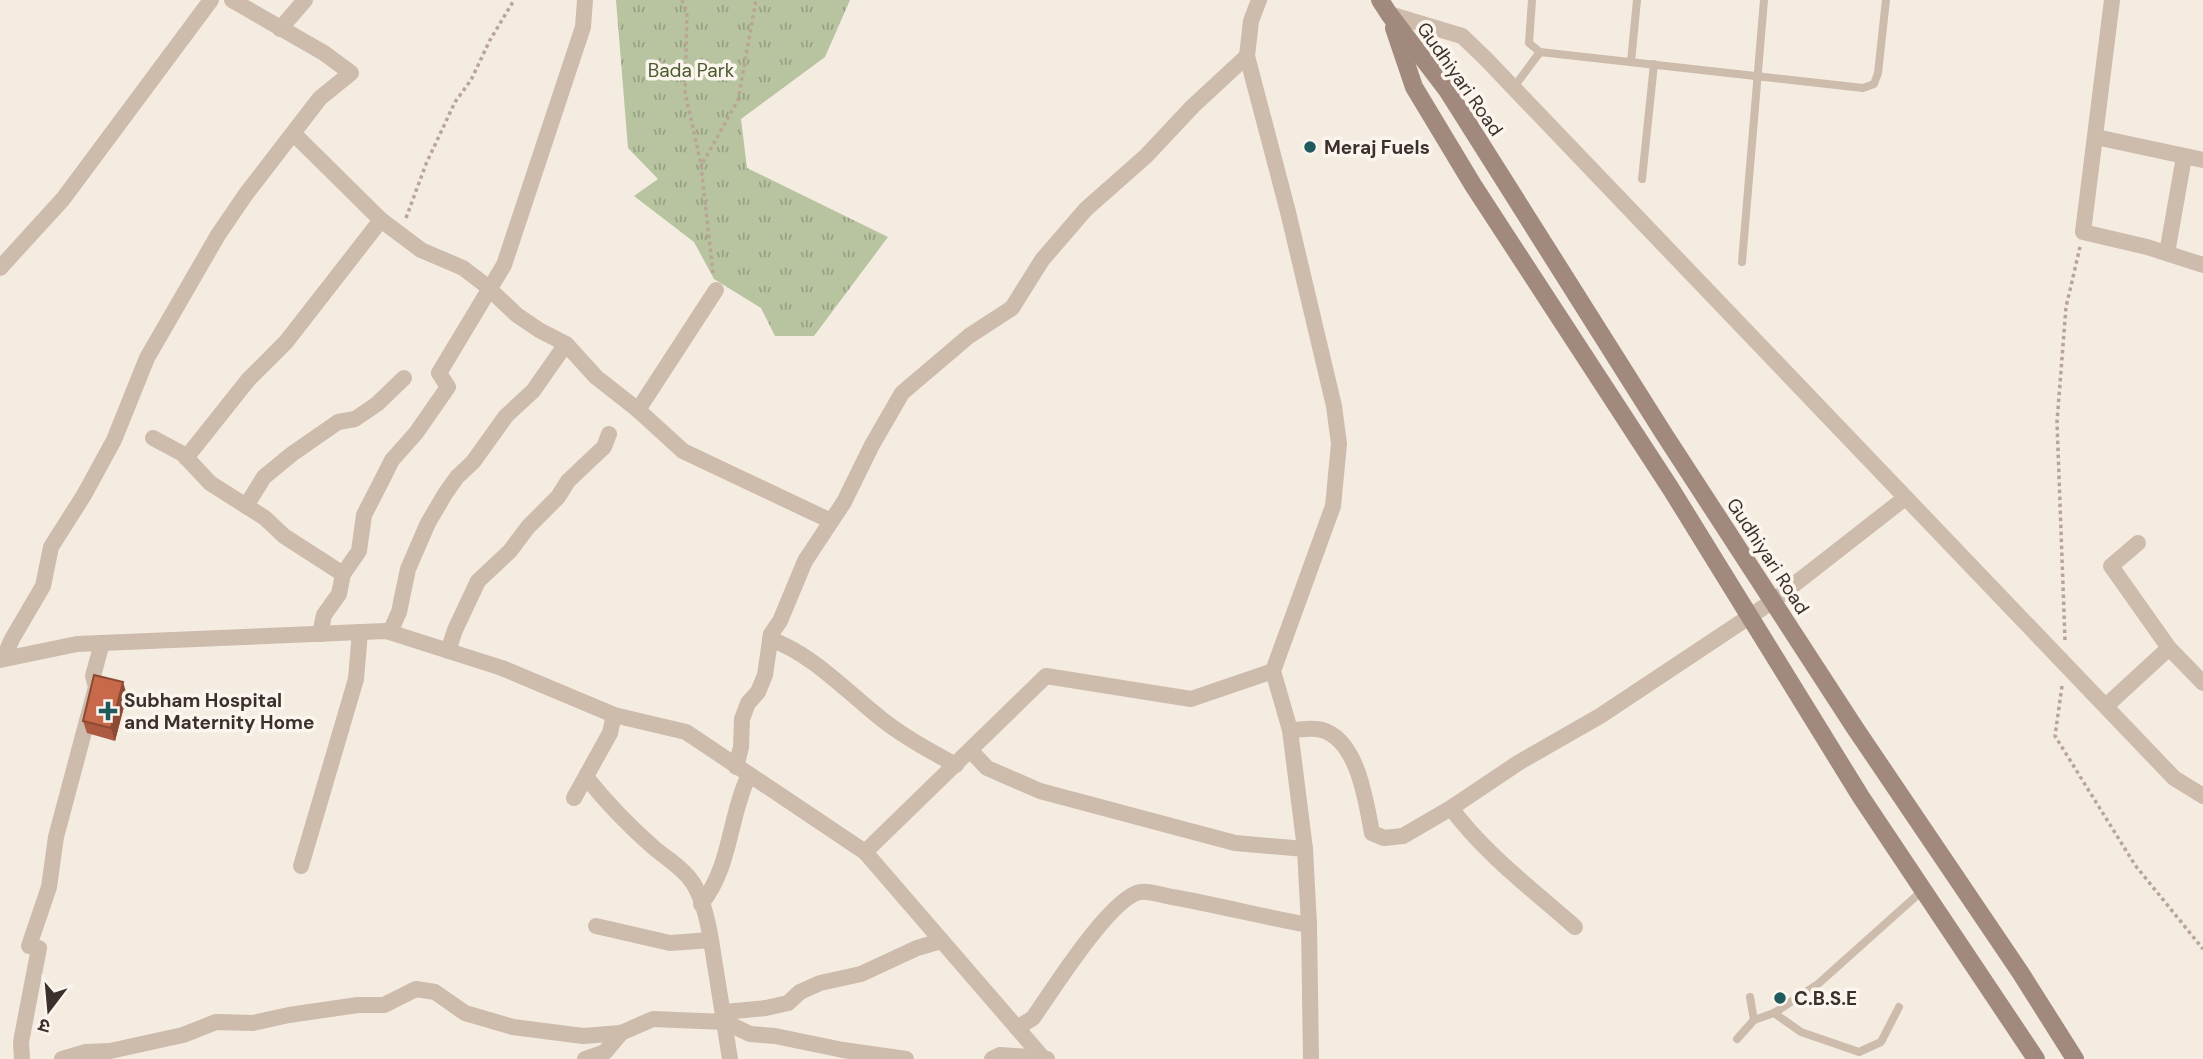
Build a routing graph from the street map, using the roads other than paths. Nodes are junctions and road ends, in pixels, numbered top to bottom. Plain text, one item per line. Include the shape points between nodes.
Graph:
1 (211, 0) edge
2 (232, 0) edge
3 (305, 0) edge
4 (585, 0) edge
5 (1259, 0) edge
6 (1532, 0) edge
7 (1637, 0) edge
8 (1764, 0) edge
9 (1886, 0) edge
10 (2112, 0) edge
11 (1385, 7) edge
12 (280, 29) junction
13 (1540, 52) junction
14 (1247, 56) junction
15 (1631, 62) junction
16 (1654, 64) junction
17 (1758, 75) junction
18 (1514, 87) junction
19 (294, 134) junction
20 (2096, 137) junction
21 (2185, 157) junction
22 (2203, 160) edge
23 (1642, 178) dead end
24 (381, 220) junction
25 (2167, 253) junction
26 (1742, 262) dead end
27 (2203, 265) edge
28 (0, 268) edge
29 (489, 289) junction
30 (716, 290) road end
31 (565, 344) junction
32 (404, 378) dead end
33 (638, 410) junction
34 (609, 434) dead end
35 (153, 438) dead end
36 (186, 458) junction
37 (1905, 498) junction
38 (246, 506) junction
39 (831, 520) junction
40 (2138, 543) dead end
41 (343, 574) junction
42 (1773, 601) junction
43 (1749, 616) junction
44 (360, 632) junction
45 (390, 632) junction
46 (320, 634) junction
47 (770, 639) junction
48 (102, 643) junction
49 (2169, 648) junction
50 (448, 651) junction
51 (2, 660) edge
52 (1273, 671) junction
53 (2203, 683) edge
54 (2105, 706) junction
55 (614, 715) junction
56 (1290, 730) junction
57 (971, 751) junction
58 (956, 765) junction
59 (742, 771) junction
60 (586, 777) junction
61 (2203, 796) edge
62 (574, 798) dead end
63 (1451, 808) junction
64 (1305, 849) junction
65 (865, 852) junction
66 (301, 866) dead end
67 (1923, 890) junction
68 (701, 904) junction
69 (1309, 925) junction
70 (596, 926) dead end
71 (1574, 927) dead end
72 (712, 940) junction
73 (941, 941) junction
74 (1750, 997) dead end
75 (1899, 1007) dead end
76 (1774, 1013) junction
77 (724, 1017) junction
78 (1754, 1020) junction
79 (1017, 1028) junction
80 (621, 1033) junction
81 (1737, 1040) dead end
82 (1045, 1058) edge
83 (22, 1059) edge
84 (62, 1059) edge
85 (585, 1059) edge
86 (730, 1059) edge
87 (906, 1059) edge
88 (992, 1059) edge
89 (1311, 1059) edge
90 (2036, 1059) edge
91 (2075, 1059) edge

1 - 28 street via 63,200
2 - 12 street
3 - 12 street
4 - 29 street via 583,27 547,140 504,265
5 - 14 street
6 - 13 lane via 1529,43
7 - 15 lane
8 - 17 lane
9 - 17 lane via 1874,84 1863,88
10 - 20 street
11 - 18 street via 1462,36
11 - 42 street, Gudhiyari Road via 1447,90
11 - 43 street, Gudhiyari Road via 1414,87 1472,185 1664,477
12 - 19 street via 351,73 320,98
13 - 15 lane
13 - 18 lane
14 - 39 street via 1086,209 1042,260 1012,308 969,336 902,393
14 - 52 street via 1288,212 1339,443 1334,506
15 - 16 lane
16 - 17 lane
16 - 23 lane
17 - 26 lane
18 - 37 street
19 - 24 street
19 - 51 street via 218,236 147,358 114,440 51,547 43,586
20 - 21 street
20 - 25 street via 2083,232
21 - 22 street
21 - 25 street
24 - 29 street via 421,250 463,268
24 - 36 street via 286,342 248,380
25 - 27 street
29 - 31 street via 517,315
29 - 41 street via 439,373 448,387 392,460 364,515 359,551
30 - 33 street
31 - 33 street via 596,377
31 - 45 street via 533,391 506,416 445,494 408,569
32 - 38 street via 355,419 338,422 292,454 264,477
33 - 39 street via 683,451
34 - 50 street via 604,447 478,581
35 - 36 street
36 - 38 street via 210,483
37 - 42 street
37 - 54 street
38 - 41 street
39 - 47 street via 805,561
40 - 49 street via 2111,566
41 - 46 street
42 - 43 street
42 - 91 street, Gudhiyari Road
43 - 63 street
43 - 67 street, Gudhiyari Road
44 - 45 street
44 - 46 street
44 - 66 street via 356,679
45 - 50 street
46 - 48 street
47 - 58 street via 823,668 874,714
47 - 59 street via 765,675 742,719
48 - 51 street
48 - 83 street via 93,676 96,687 56,837 49,887 29,946 39,948 21,1042
49 - 53 street
49 - 54 street
50 - 55 street via 502,668
52 - 56 street
52 - 57 street via 1191,699 1046,676
54 - 61 street via 2174,778
55 - 59 street via 686,732
55 - 60 street via 610,733
56 - 63 street via 1319,729 1345,746 1372,833 1384,838 1403,836
56 - 64 street
57 - 58 street
57 - 64 street via 987,768 1040,791 1235,843
58 - 65 street
59 - 65 street
59 - 68 street via 730,838 717,877
60 - 62 street
60 - 68 street via 617,813 677,865 694,884
63 - 71 street via 1498,861
64 - 69 street
65 - 73 street
67 - 76 lane via 1818,984
67 - 90 street, Gudhiyari Road
68 - 72 street
69 - 79 street via 1141,892 1122,902 1100,926 1033,1018
69 - 89 street
70 - 72 street via 670,943
72 - 77 street
73 - 77 street via 861,974 820,983 788,1003
73 - 79 street
74 - 78 lane
75 - 76 lane via 1881,1042 1859,1052 1801,1032
76 - 78 lane
77 - 80 street via 653,1018
77 - 86 street
77 - 87 street via 750,1034
78 - 81 lane
79 - 82 street
80 - 84 street via 583,1036 513,1027 465,1013 435,992 416,989 384,1005 358,1005 253,1023 216,1022 183,1035
80 - 85 street via 605,1052
82 - 88 street via 1000,1055

